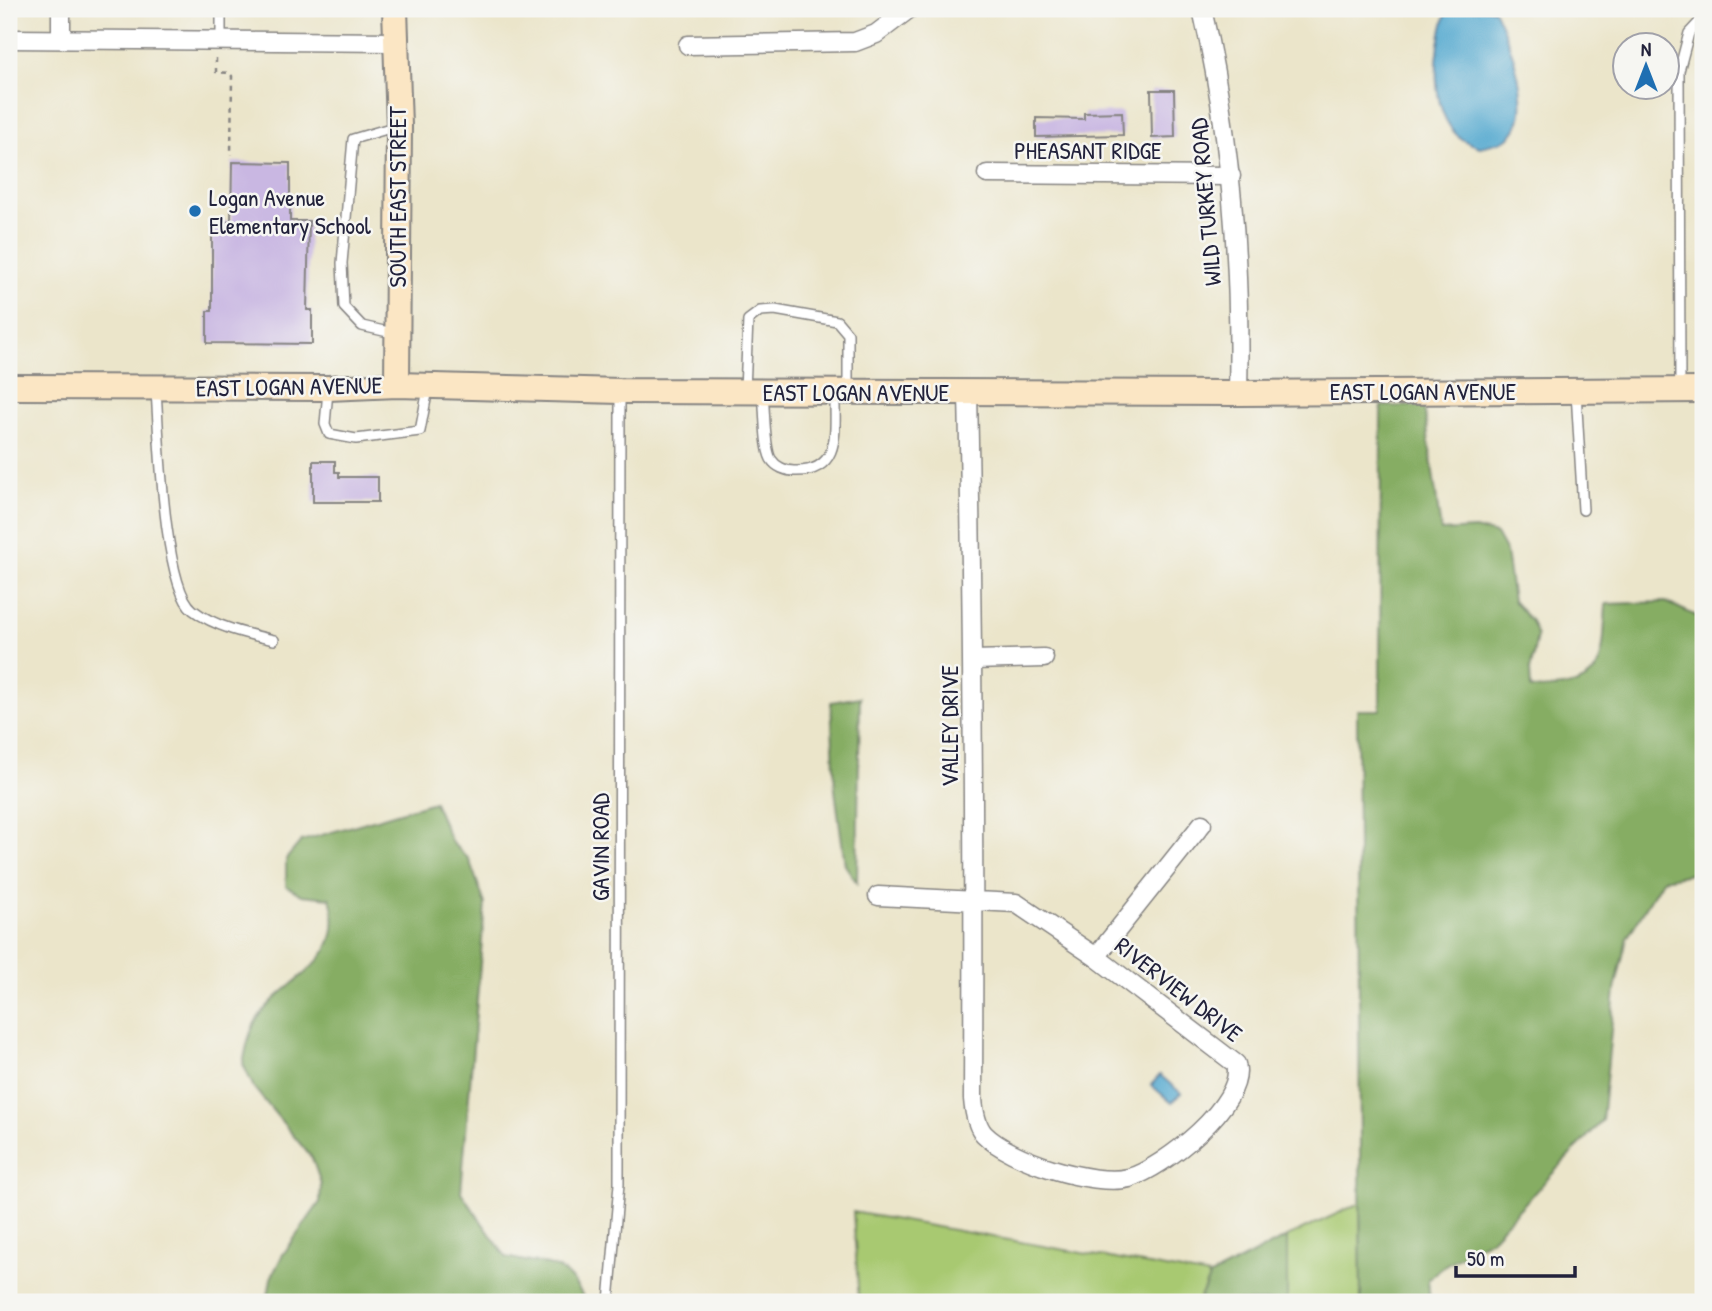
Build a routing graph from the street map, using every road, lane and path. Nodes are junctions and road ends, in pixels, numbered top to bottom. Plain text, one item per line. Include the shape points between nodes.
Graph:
1 (61, 9) edge
2 (221, 9) edge
3 (394, 9) edge
4 (909, 9) edge
5 (1202, 9) edge
6 (1703, 18) edge
7 (9, 39) edge
8 (61, 39) junction
9 (394, 42) junction
10 (688, 45) dead end
11 (218, 48) junction
12 (398, 126) junction
13 (231, 155) dead end
14 (987, 174) dead end
15 (1230, 176) junction
16 (397, 334) junction
17 (397, 385) junction
18 (9, 387) edge
19 (428, 387) junction
20 (155, 388) junction
21 (328, 388) junction
22 (1576, 390) junction
23 (1692, 390) edge
24 (620, 391) junction
25 (754, 391) junction
26 (841, 392) junction
27 (968, 392) junction
28 (1238, 393) junction
29 (1583, 510) dead end
30 (274, 640) dead end
31 (1044, 658) dead end
32 (974, 660) junction
33 (1202, 824) dead end
34 (878, 896) dead end
35 (974, 899) junction
36 (1096, 957) junction
37 (973, 1059) joint
38 (609, 1302) edge

1 - 8 street
2 - 11 lane
3 - 9 street, SOUTH EAST STREET
4 - 10 street via 876,34 855,41
5 - 15 street, WILD TURKEY ROAD
6 - 23 lane via 1689,33 1679,71
7 - 8 street
8 - 11 street
9 - 11 street
9 - 12 street, SOUTH EAST STREET
11 - 13 path via 216,72 232,76
12 - 16 street, SOUTH EAST STREET
12 - 16 lane via 353,139 342,262 344,307 362,326
14 - 15 street, PHEASANT RIDGE
15 - 28 street, WILD TURKEY ROAD via 1240,335
16 - 17 street, SOUTH EAST STREET
17 - 19 street, EAST LOGAN AVENUE
17 - 21 street, EAST LOGAN AVENUE
18 - 20 street, EAST LOGAN AVENUE
19 - 21 lane via 420,431 356,439 329,434
19 - 24 street, EAST LOGAN AVENUE
20 - 21 street, EAST LOGAN AVENUE
20 - 30 lane via 169,546 182,597 193,610 237,631
22 - 23 street, EAST LOGAN AVENUE
22 - 28 street, EAST LOGAN AVENUE
22 - 29 lane
24 - 25 street, EAST LOGAN AVENUE
24 - 38 lane, GAVIN ROAD via 619,1184
25 - 26 street, EAST LOGAN AVENUE
25 - 26 lane via 769,456 780,468 793,471 824,464 832,454
25 - 26 lane via 748,320 760,311 775,310 837,321 848,334
26 - 27 street, EAST LOGAN AVENUE
27 - 28 street, EAST LOGAN AVENUE
27 - 32 street, VALLEY DRIVE
31 - 32 street
32 - 35 street, VALLEY DRIVE
33 - 36 street
34 - 35 street, RIVERVIEW DRIVE
35 - 36 street, RIVERVIEW DRIVE via 1016,902
35 - 37 street, VALLEY DRIVE
36 - 37 street, RIVERVIEW DRIVE via 1236,1064 1237,1082 1213,1120 1159,1165 1128,1178 1098,1180 1014,1154 982,1132 975,1114

